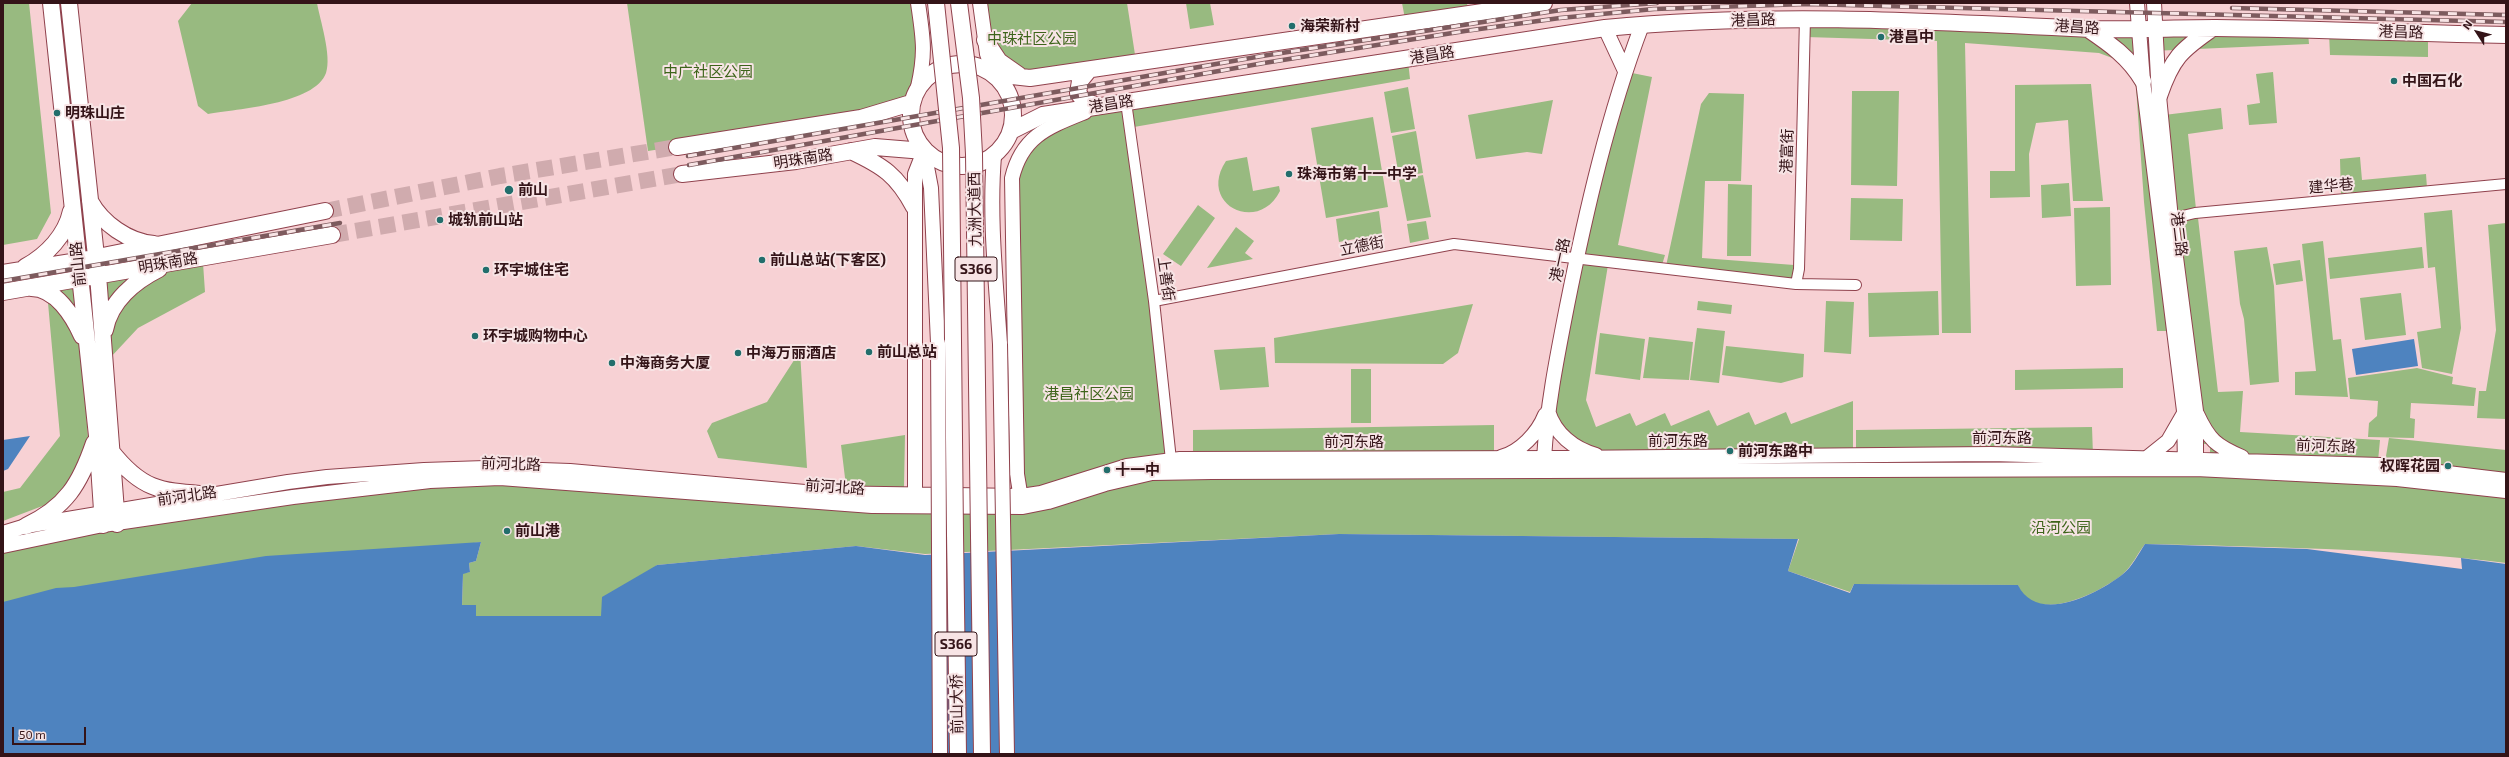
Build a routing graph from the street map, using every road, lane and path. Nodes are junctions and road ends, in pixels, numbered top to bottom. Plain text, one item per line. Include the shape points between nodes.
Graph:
1 (51, 3) edge
2 (69, 3) edge
3 (918, 3) edge
4 (936, 3) edge
5 (959, 3) edge
6 (980, 3) edge
7 (1544, 3) edge
8 (2138, 3) edge
9 (2154, 3) edge
10 (1805, 18) junction
11 (1642, 25) junction
12 (1605, 28) junction
13 (2088, 28) junction
14 (2213, 28) junction
15 (2156, 29) junction
16 (2140, 30) junction
17 (2506, 35) edge
18 (985, 40) junction
19 (1089, 70) junction
20 (1625, 71) junction
21 (994, 74) junction
22 (1030, 78) junction
23 (2143, 81) junction
24 (918, 87) junction
25 (2159, 96) junction
26 (1126, 102) junction
27 (911, 103) junction
28 (1099, 106) junction
29 (1011, 130) junction
30 (677, 147) tunnel mouth
31 (851, 151) junction
32 (924, 151) junction
33 (994, 156) junction
34 (682, 174) tunnel mouth
35 (2506, 184) edge
36 (89, 199) junction
37 (72, 201) junction
38 (914, 207) junction
39 (325, 211) tunnel mouth
40 (2166, 220) junction
41 (332, 235) tunnel mouth
42 (162, 244) junction
43 (94, 258) junction
44 (1577, 258) junction
45 (78, 261) junction
46 (176, 262) junction
47 (10, 272) edge
48 (98, 275) junction
49 (80, 278) junction
50 (1796, 284) junction
51 (1856, 285) dead end
52 (25, 288) junction
53 (3, 292) edge
54 (1154, 301) junction
55 (103, 342) junction
56 (86, 346) junction
57 (1547, 409) junction
58 (2190, 411) junction
59 (96, 436) junction
60 (111, 451) junction
61 (2148, 457) junction
62 (1544, 458) junction
63 (1621, 458) junction
64 (1495, 459) junction
65 (1171, 460) junction
66 (2250, 460) junction
67 (2190, 463) junction
68 (2506, 480) edge
69 (2506, 491) edge
70 (213, 495) junction
71 (915, 501) junction
72 (1022, 502) junction
73 (110, 519) junction
74 (26, 526) junction
75 (3, 533) edge
76 (955, 534) joint
77 (979, 536) joint
78 (3, 546) edge
79 (940, 754) edge
80 (958, 754) edge
81 (982, 754) edge
82 (1007, 754) edge

1 - 37 main road, 前山路
2 - 36 main road, 前山路
3 - 24 main road via 924,44 924,59
4 - 76 main road, 九洲大道西 / S366, bridge via 951,148
5 - 77 main road, 九洲大道西 / S366, bridge via 972,98
6 - 18 main road
7 - 19 main road
8 - 16 main road, 港二路
9 - 15 main road, 港二路
10 - 11 main road, 港昌路
10 - 13 main road, 港昌路
10 - 50 street, 港富街 via 1799,269
11 - 12 main road, 港昌路
11 - 20 main road, 港一路
12 - 20 main road
12 - 26 main road, 港昌路
13 - 16 main road, 港昌路
13 - 23 main road via 2123,54
14 - 15 main road, 港昌路
14 - 17 main road, 港昌路
14 - 25 main road via 2192,42 2176,58 2170,66
15 - 16 main road, 港昌路
15 - 25 main road, 港二路
16 - 23 main road, 港二路
18 - 21 main road
18 - 22 main road via 1007,68
19 - 22 main road
19 - 28 main road via 1080,80 1078,93 1084,101
20 - 44 main road, 港一路
21 - 22 main road
21 - 24 main road via 978,66 962,63 950,65 930,74
21 - 29 main road via 1005,86 1011,100
23 - 40 main road, 港二路
24 - 27 main road
25 - 40 main road, 港二路
26 - 28 main road, 港昌路
26 - 54 street, 上善街
27 - 30 main road, 明珠南路 via 861,118
27 - 32 main road via 910,120
28 - 29 main road, 港昌路 via 1043,115
28 - 72 main road via 1054,124 1030,141 1016,163 1012,178 1017,474
29 - 33 main road
31 - 32 main road, 明珠南路 via 875,147
31 - 34 main road, 明珠南路 via 796,161
31 - 38 main road via 880,164 896,178
32 - 33 main road via 950,166 980,163
32 - 38 main road via 915,174
32 - 79 main road, bridge via 931,188 938,343
33 - 82 main road, bridge via 991,185 1000,344
35 - 40 street, 建华巷 via 2195,213
36 - 42 main road via 103,218 120,232 144,242
36 - 43 main road, 前山路
37 - 45 main road, 前山路
37 - 47 main road via 69,218 59,237 43,256
38 - 71 main road
39 - 42 main road, 明珠南路
40 - 58 main road, 港二路
41 - 46 main road, 明珠南路
42 - 43 main road, 明珠南路
43 - 45 main road, 明珠南路
43 - 48 main road, 前山路
44 - 50 street
44 - 54 street, 立德街 via 1454,244
44 - 57 main road, 港一路
45 - 47 main road, 明珠南路
45 - 49 main road, 前山路
46 - 48 main road, 明珠南路
46 - 55 main road via 149,274 128,290 112,310
48 - 49 main road, 明珠南路
48 - 55 main road, 前山路
49 - 52 main road, 明珠南路
49 - 56 main road, 前山路
50 - 51 street
52 - 53 main road, 明珠南路
52 - 56 main road via 44,290 57,300 73,319
54 - 65 street, 上善街
55 - 60 main road, 前山路
56 - 59 main road, 前山路
57 - 62 main road, 港一路
57 - 63 main road via 1551,421 1569,442 1583,451
57 - 64 main road via 1542,421 1523,444 1505,456
58 - 61 main road via 2168,441
58 - 66 main road via 2211,440 2224,449
58 - 67 main road, 港二路
59 - 73 main road, 前山路
59 - 74 main road via 84,471 71,494 44,518
60 - 70 main road via 128,471 152,487 168,492
60 - 73 main road, 前山路
61 - 63 main road, 前河东路 via 1991,454
61 - 67 main road, 前河东路
62 - 63 main road, 前河东路
62 - 64 main road, 前河东路
64 - 65 main road, 前河东路
65 - 72 main road, 前河东路 via 1128,466 1041,493
66 - 67 main road, 前河东路
66 - 68 main road, 前河东路 via 2381,465
67 - 69 main road, 前河东路 via 2399,479
67 - 72 main road, 前河东路 via 1152,473 1104,484 1048,502
70 - 71 main road, 前河北路 via 327,477 485,468 570,471
70 - 73 main road, 前河北路
71 - 72 main road, 前河北路
71 - 73 main road, 前河北路 via 800,502 500,478 430,481
73 - 74 main road, 前河北路
73 - 78 main road, 前河北路
74 - 75 main road, 前河北路
76 - 80 main road, 前山大桥 / S366
77 - 81 main road, 前山大桥 / S366

